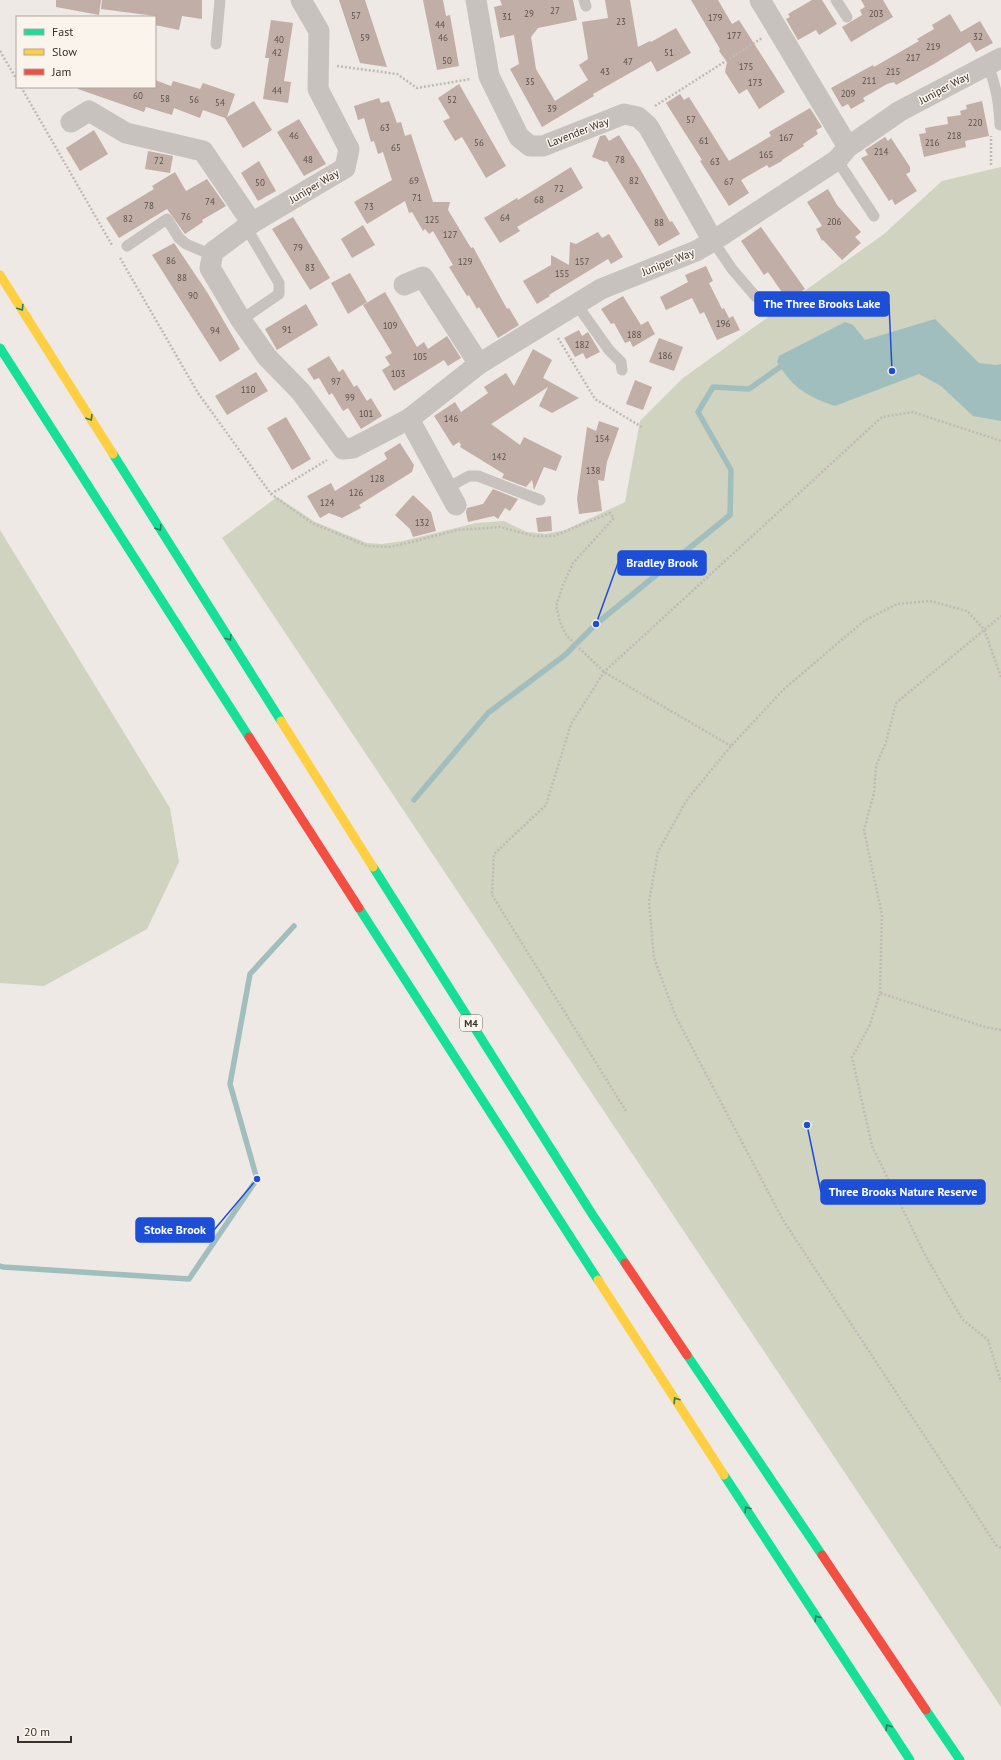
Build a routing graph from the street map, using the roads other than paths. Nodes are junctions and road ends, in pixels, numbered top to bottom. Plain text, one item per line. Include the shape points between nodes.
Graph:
1 (220, 0) edge
2 (301, 0) edge
3 (476, 0) edge
4 (762, 0) edge
5 (836, 0) edge
6 (847, 17) dead end
7 (216, 44) dead end
8 (994, 62) edge
9 (71, 122) dead end
10 (1000, 125) edge
11 (843, 154) junction
12 (874, 216) dead end
13 (249, 225) junction
14 (713, 241) junction
15 (127, 246) dead end
16 (212, 255) junction
17 (0, 275) edge
18 (404, 285) dead end
19 (756, 297) dead end
20 (576, 305) junction
21 (241, 320) junction
22 (0, 348) edge
23 (479, 364) junction
24 (622, 370) dead end
25 (409, 419) junction
26 (452, 496) joint
27 (540, 500) dead end
28 (910, 1760) edge
29 (960, 1760) edge

1 - 7 lane
2 - 13 street, Juniper Way via 320,31 318,89 349,149 345,168
3 - 14 street, Lavender Way via 489,76 519,137 530,146 543,146 624,114 638,117 648,126
4 - 11 street
5 - 6 lane
8 - 10 lane
8 - 11 street, Juniper Way via 900,111
9 - 13 street via 88,111 126,133 203,151
11 - 12 lane
11 - 14 street, Juniper Way
13 - 16 street, Juniper Way
13 - 21 lane via 279,283 279,294
14 - 19 lane
14 - 20 street, Juniper Way via 696,251 601,289
15 - 16 lane via 167,219 186,244
16 - 21 street via 210,268
17 -> 29 highway, M4 via 592,1214
18 - 23 street via 423,277
20 - 23 street, Juniper Way
20 - 24 lane via 609,350 622,362
21 - 25 street, Juniper Way via 267,357 301,392 343,449 353,448
28 -> 22 highway via 572,1241
23 - 25 street, Juniper Way
25 - 26 street
26 - 27 lane via 469,476 478,476

